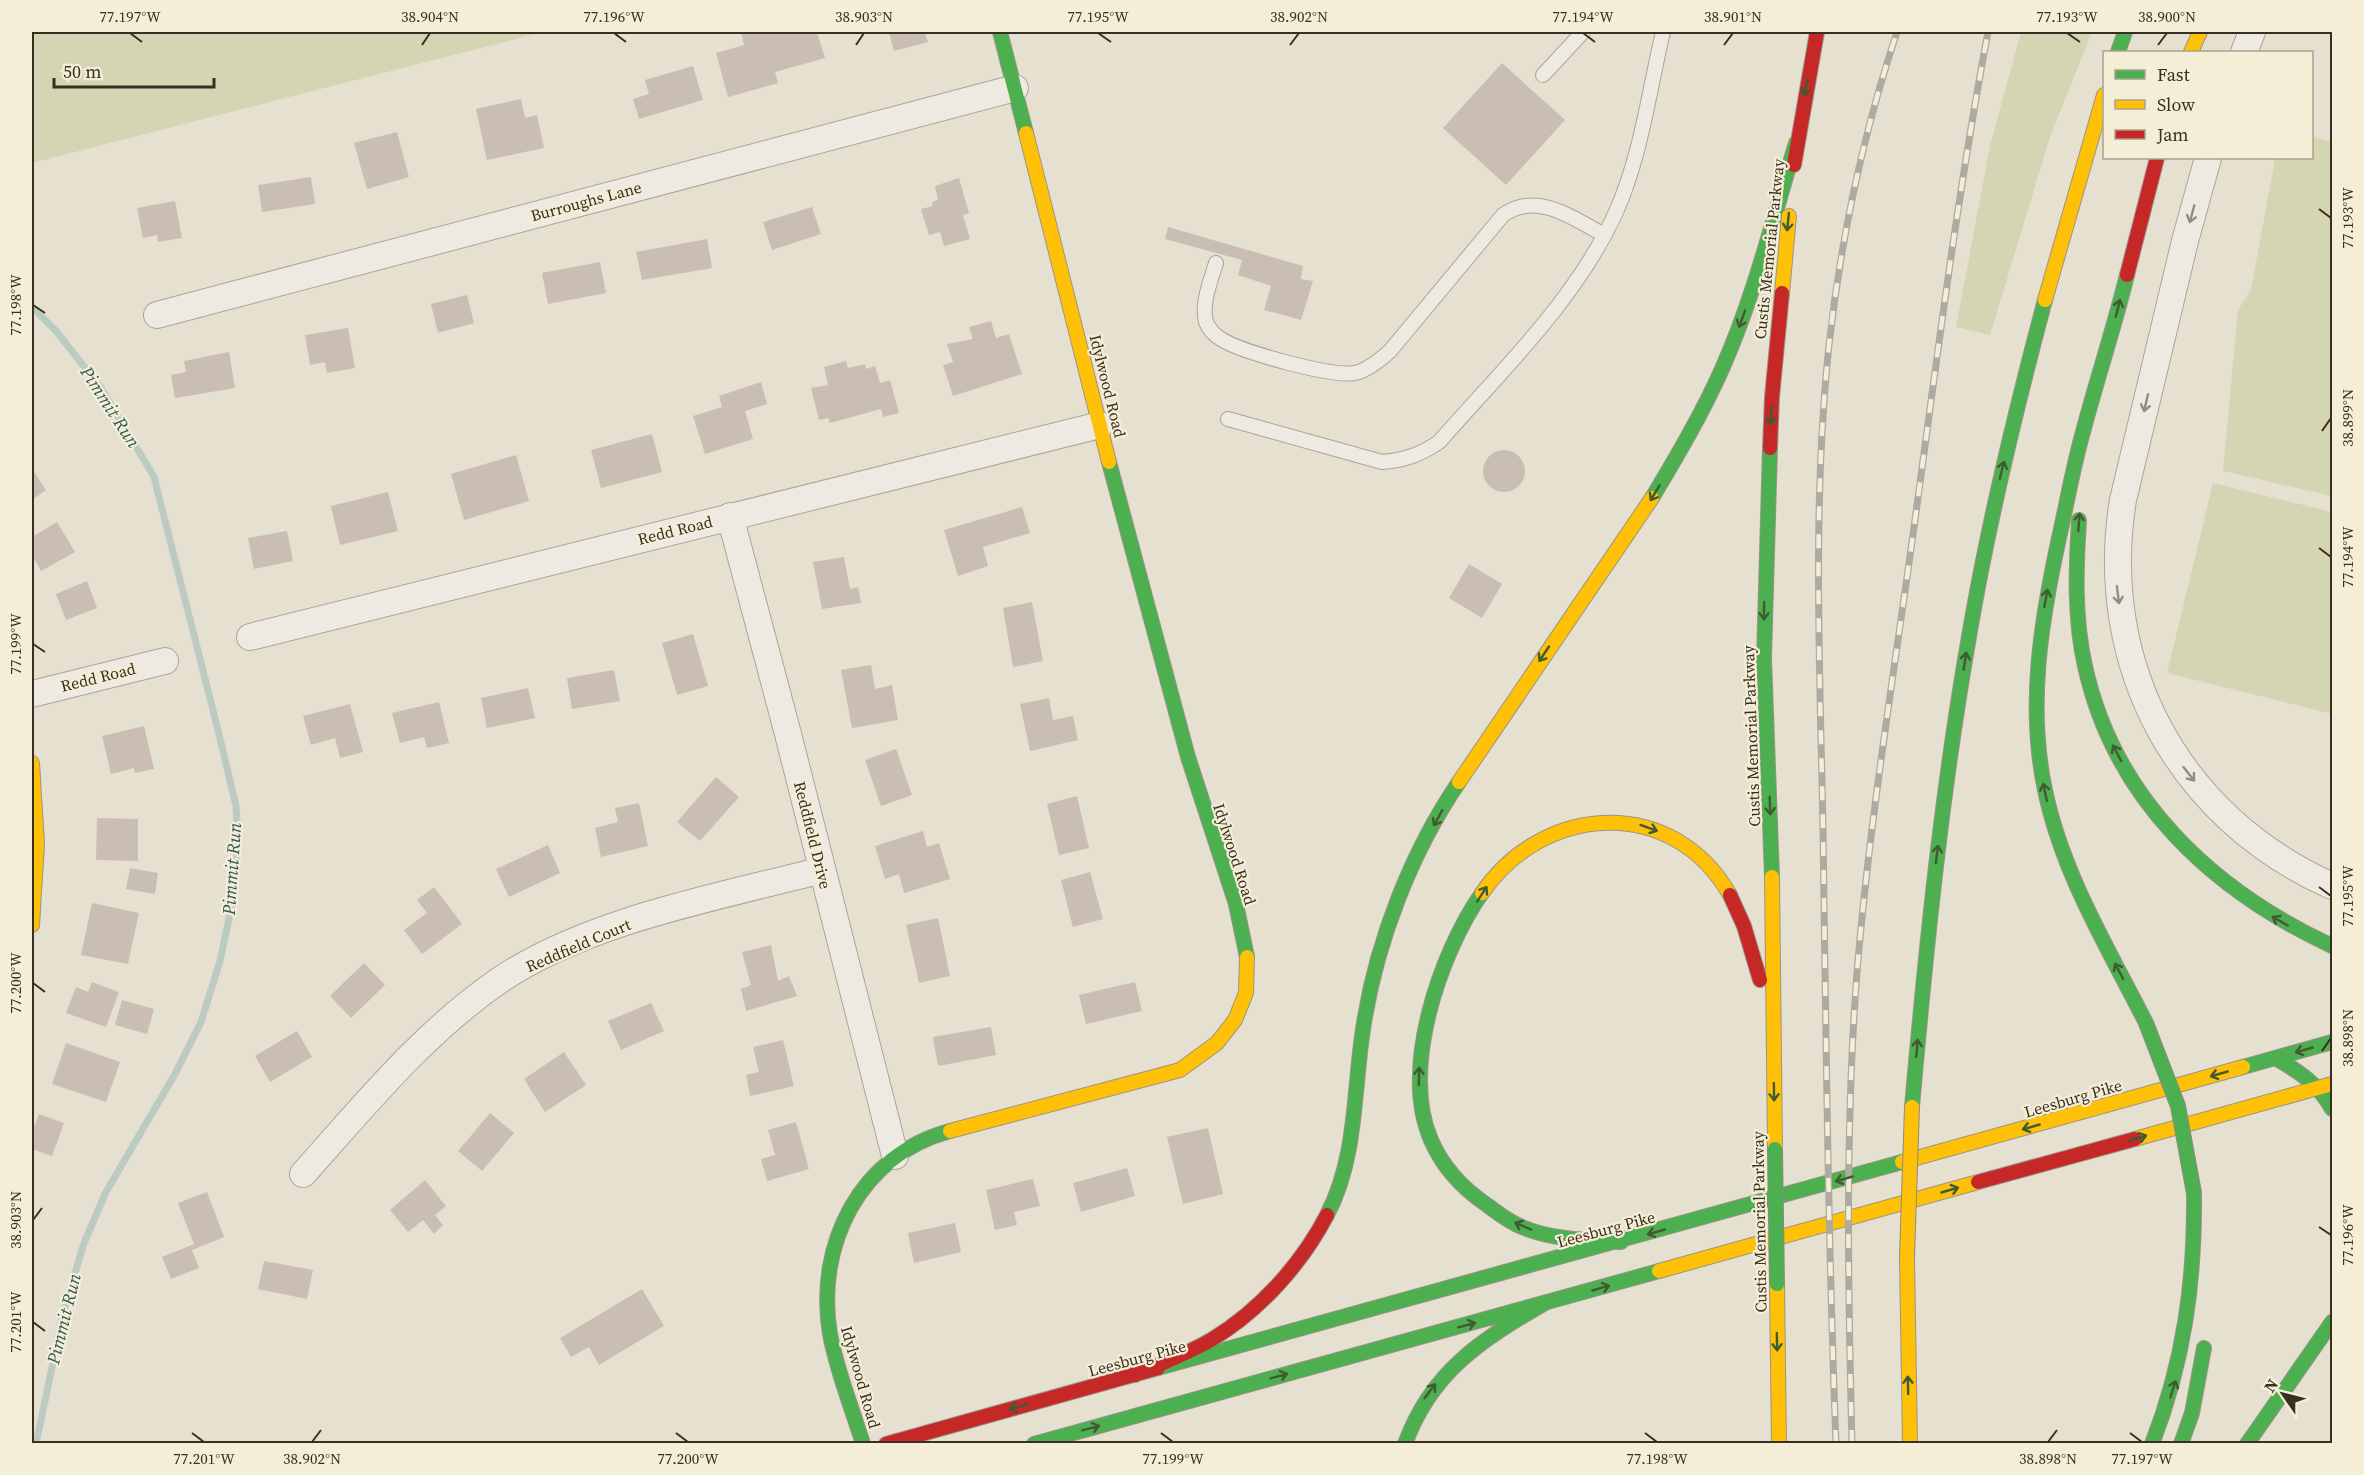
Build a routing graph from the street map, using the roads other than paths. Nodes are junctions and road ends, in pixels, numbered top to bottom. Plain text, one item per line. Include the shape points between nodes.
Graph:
1 (1000, 32) edge
2 (1583, 32) edge
3 (1663, 32) edge
4 (1817, 32) edge
5 (2125, 32) edge
6 (2194, 32) edge
7 (2200, 32) edge
8 (2252, 32) edge
9 (2118, 51) edge
10 (2189, 51) edge
11 (2190, 51) edge
12 (2244, 51) edge
13 (1543, 75) dead end
14 (1015, 88) junction
15 (2103, 97) edge
16 (1796, 143) junction
17 (2157, 159) edge
18 (2208, 159) edge
19 (1604, 235) junction
20 (1216, 263) dead end
21 (157, 315) dead end
22 (2104, 365) junction
23 (1228, 419) dead end
24 (1100, 425) junction
25 (730, 516) junction
26 (250, 638) dead end
27 (165, 661) dead end
28 (32, 694) edge
29 (32, 762) edge
30 (822, 870) junction
31 (2332, 886) edge
32 (32, 926) edge
33 (2332, 946) edge
34 (1773, 1034) junction
35 (2332, 1042) edge
36 (2276, 1058) junction
37 (2326, 1086) edge
38 (2332, 1109) edge
39 (895, 1155) junction
40 (303, 1174) dead end
41 (2195, 1227) junction
42 (1621, 1242) junction
43 (2205, 1272) dead end
44 (1545, 1303) junction
45 (2332, 1316) edge
46 (2332, 1322) edge
47 (2322, 1336) junction
48 (2205, 1338) dead end
49 (1136, 1375) junction
50 (863, 1443) edge
51 (886, 1443) edge
52 (1035, 1443) edge
53 (1405, 1443) edge
54 (1779, 1443) edge
55 (1910, 1443) edge
56 (2152, 1443) edge
57 (2181, 1443) edge
58 (2247, 1443) edge

1 - 14 main road, Idylwood Road
2 - 13 lane
3 - 19 lane via 1632,167
4 -> 16 main road, Custis Memorial Parkway
5 - 9 main road
6 - 10 main road
7 - 11 main road
8 - 12 street
14 - 21 street, Burroughs Lane
14 - 24 main road, Idylwood Road
55 -> 15 main road, bridge via 1907,1257 1912,1107 1926,938 1950,753 1996,496 2062,235
16 -> 34 main road, Custis Memorial Parkway via 1773,387 1766,516 1764,658 1772,851
16 -> 49 main road via 1744,314 1722,370 1686,441 1648,504 1447,800 1420,850 1380,960 1365,1019 1346,1164 1334,1201 1316,1236 1261,1303 1208,1342
22 -> 17 main road
18 -> 31 street via 2123,500 2117,540 2122,623 2144,696 2163,735 2209,800 2240,829 2289,864
19 - 20 lane via 1557,210 1527,204 1515,207 1503,215 1390,351 1369,366 1345,374 1288,361 1218,338 1210,331 1205,310
19 - 23 lane via 1571,290 1439,442 1422,454 1382,462
33 -> 22 main road via 2272,917 2195,857 2143,795 2107,733 2085,667 2077,554
41 -> 22 main road, bridge via 2189,1153 2176,1097 2146,1023 2092,919 2063,852 2045,791 2036,723 2036,663 2044,611 2086,421
24 - 25 street, Redd Road
24 - 39 main road, Idylwood Road via 1197,792 1237,912 1247,956 1248,979 1243,1001 1234,1023 1218,1044 1180,1070 931,1136
25 - 26 street, Redd Road
25 - 30 street, Reddfield Drive
27 - 28 street, Redd Road
29 - 32 main road via 38,853
30 - 39 street, Reddfield Drive
30 - 40 street, Reddfield Court via 648,916 538,958 501,980 420,1046
42 -> 34 main road via 1563,1238 1526,1229 1483,1205 1461,1186 1431,1141 1422,1112 1420,1052 1450,952 1492,879 1536,840 1563,827 1591,821 1620,821 1673,838 1699,856 1735,904 1750,939
34 -> 54 main road, Custis Memorial Parkway, bridge
35 -> 36 main road, Leesburg Pike
36 - 37 main road
36 -> 42 main road, Leesburg Pike
37 - 38 main road
44 -> 37 main road
39 - 50 main road, Idylwood Road via 858,1194 832,1252 827,1279 830,1336
41 - 43 main road
56 -> 41 main road via 2185,1344 2192,1301
42 - 49 main road, Leesburg Pike
52 -> 44 main road
53 -> 44 main road via 1420,1404 1443,1373 1485,1338
45 - 47 main road
46 - 47 main road
47 - 58 main road
48 - 57 main road via 2192,1413
49 -> 51 main road, Leesburg Pike

